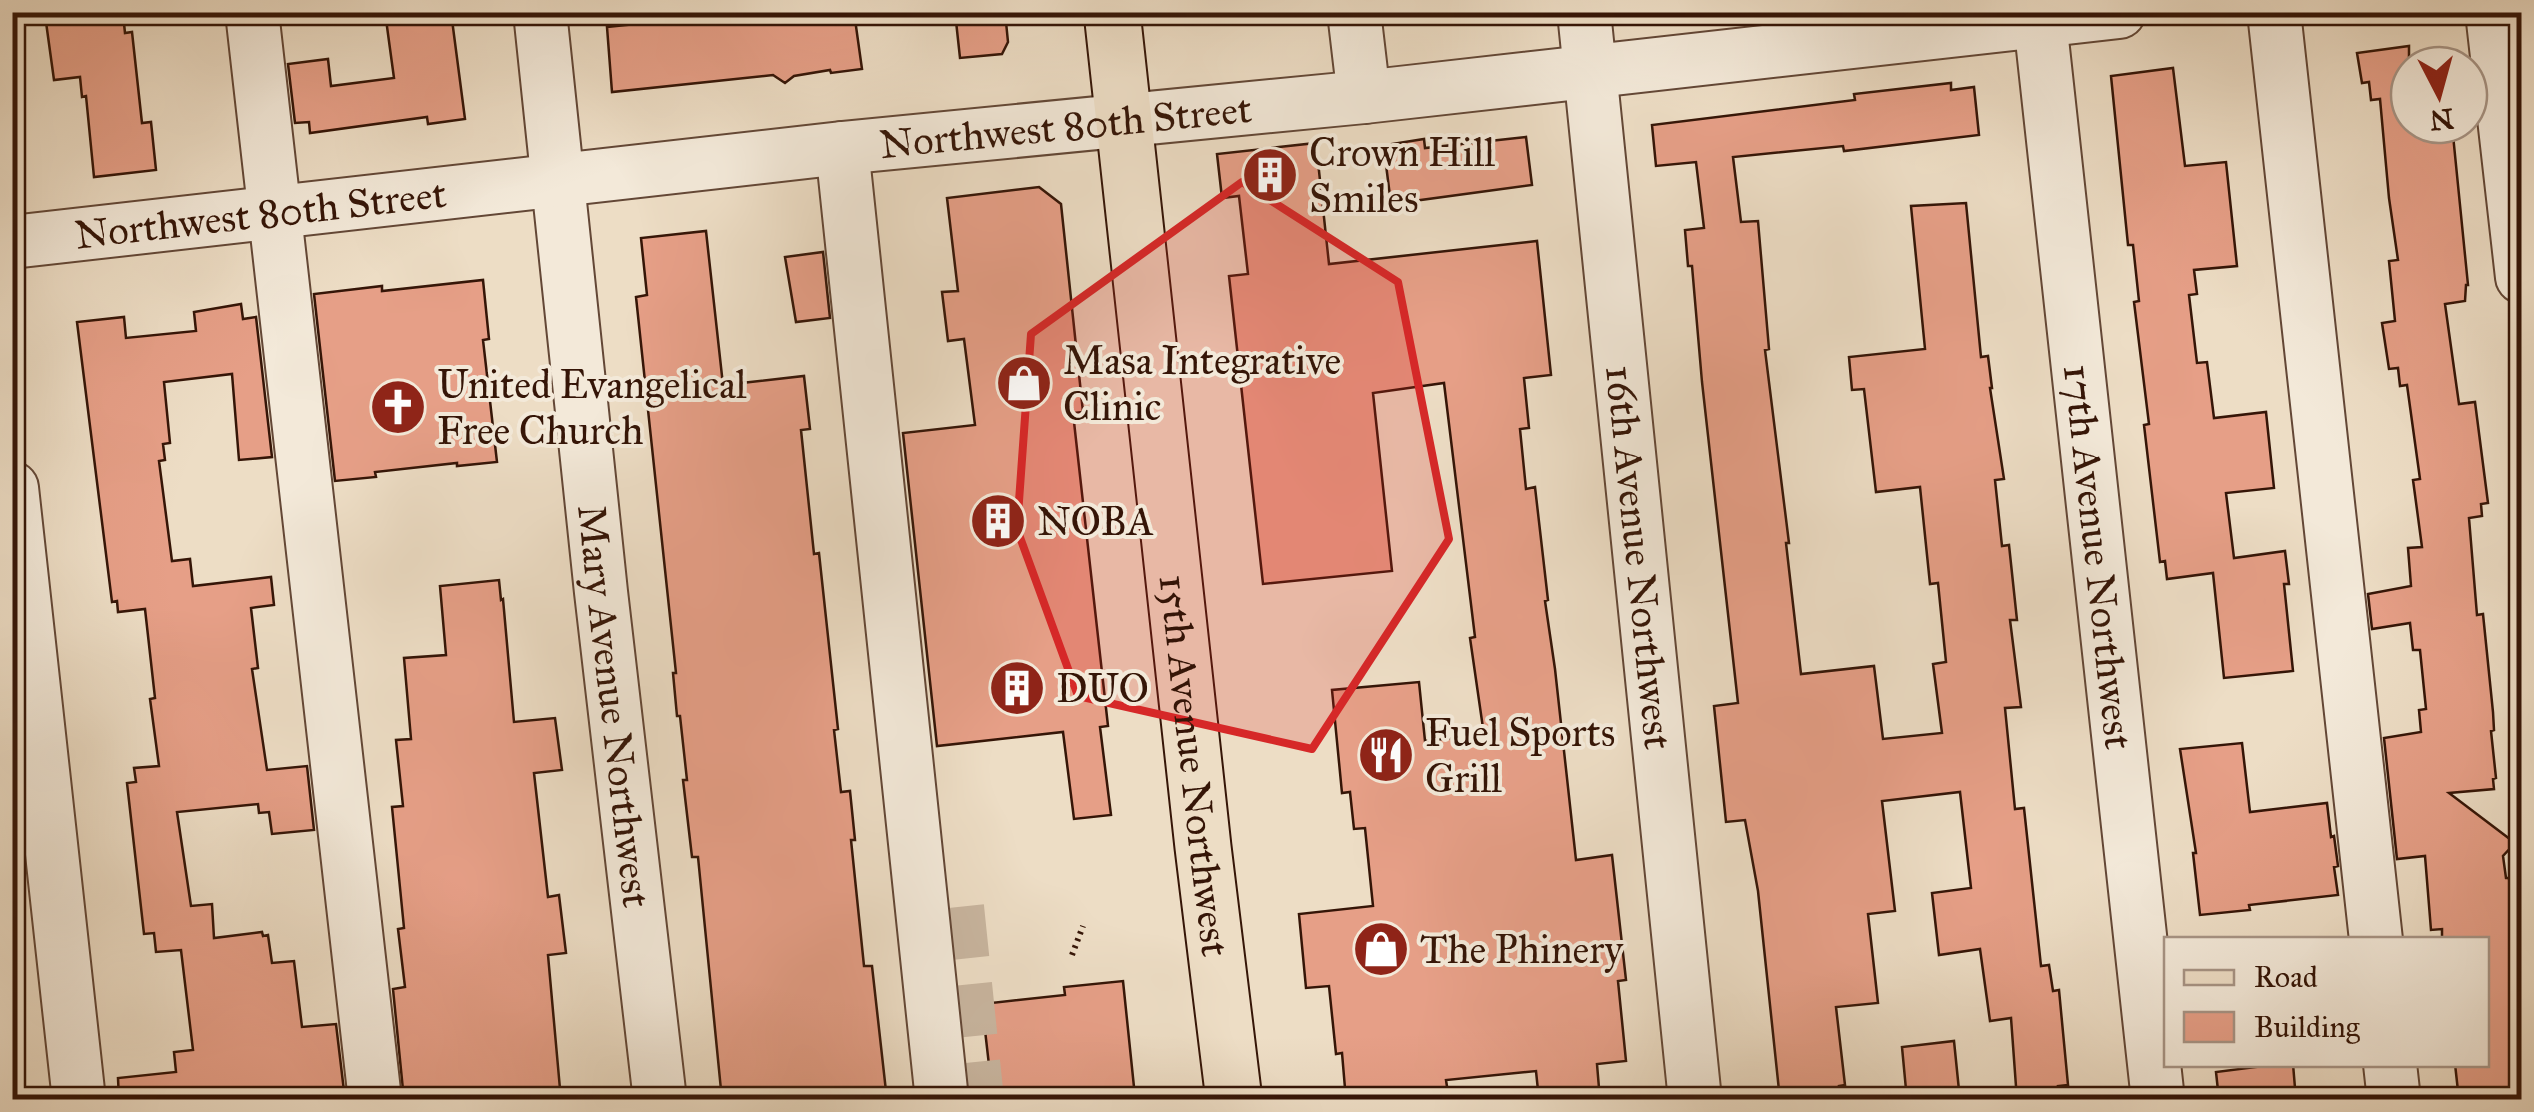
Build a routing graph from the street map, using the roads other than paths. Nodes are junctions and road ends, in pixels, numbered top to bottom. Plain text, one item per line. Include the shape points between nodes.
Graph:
1 (252, 12) edge
2 (540, 12) edge
3 (1112, 12) edge
4 (1354, 12) edge
5 (1584, 12) edge
6 (2120, 12) edge
7 (2274, 12) edge
8 (2492, 12) edge
9 (2039, 17) edge
10 (1816, 30) edge
11 (1591, 71) junction
12 (1364, 97) junction
13 (1124, 119) junction
14 (842, 148) junction
15 (558, 180) junction
16 (274, 212) junction
17 (12, 242) edge
18 (2522, 277) edge
19 (12, 488) edge
20 (2376, 937) edge
21 (2390, 1067) edge
22 (78, 1100) edge
23 (375, 1100) edge
24 (660, 1100) edge
25 (942, 1100) edge
26 (1234, 1100) edge
27 (1695, 1100) edge
28 (2158, 1100) edge
29 (2394, 1100) edge

1 - 16 street
2 - 15 street, Mary Avenue Northwest
3 - 13 main road, 15th Avenue Northwest
4 - 12 street
5 - 11 street, 16th Avenue Northwest
6 - 9 street, Northwest 80th Street
7 - 20 street
8 - 18 street
9 - 10 street, Northwest 80th Street
9 - 28 street, 17th Avenue Northwest
10 - 11 street, Northwest 80th Street
11 - 12 street, Northwest 80th Street
11 - 27 street, 16th Avenue Northwest
12 - 13 street, Northwest 80th Street
13 - 14 street, Northwest 80th Street
13 - 26 main road, 15th Avenue Northwest
14 - 15 street, Northwest 80th Street
14 - 25 street
15 - 16 street, Northwest 80th Street
15 - 24 street, Mary Avenue Northwest
16 - 17 street, Northwest 80th Street
16 - 23 street
19 - 22 street
21 - 29 street

